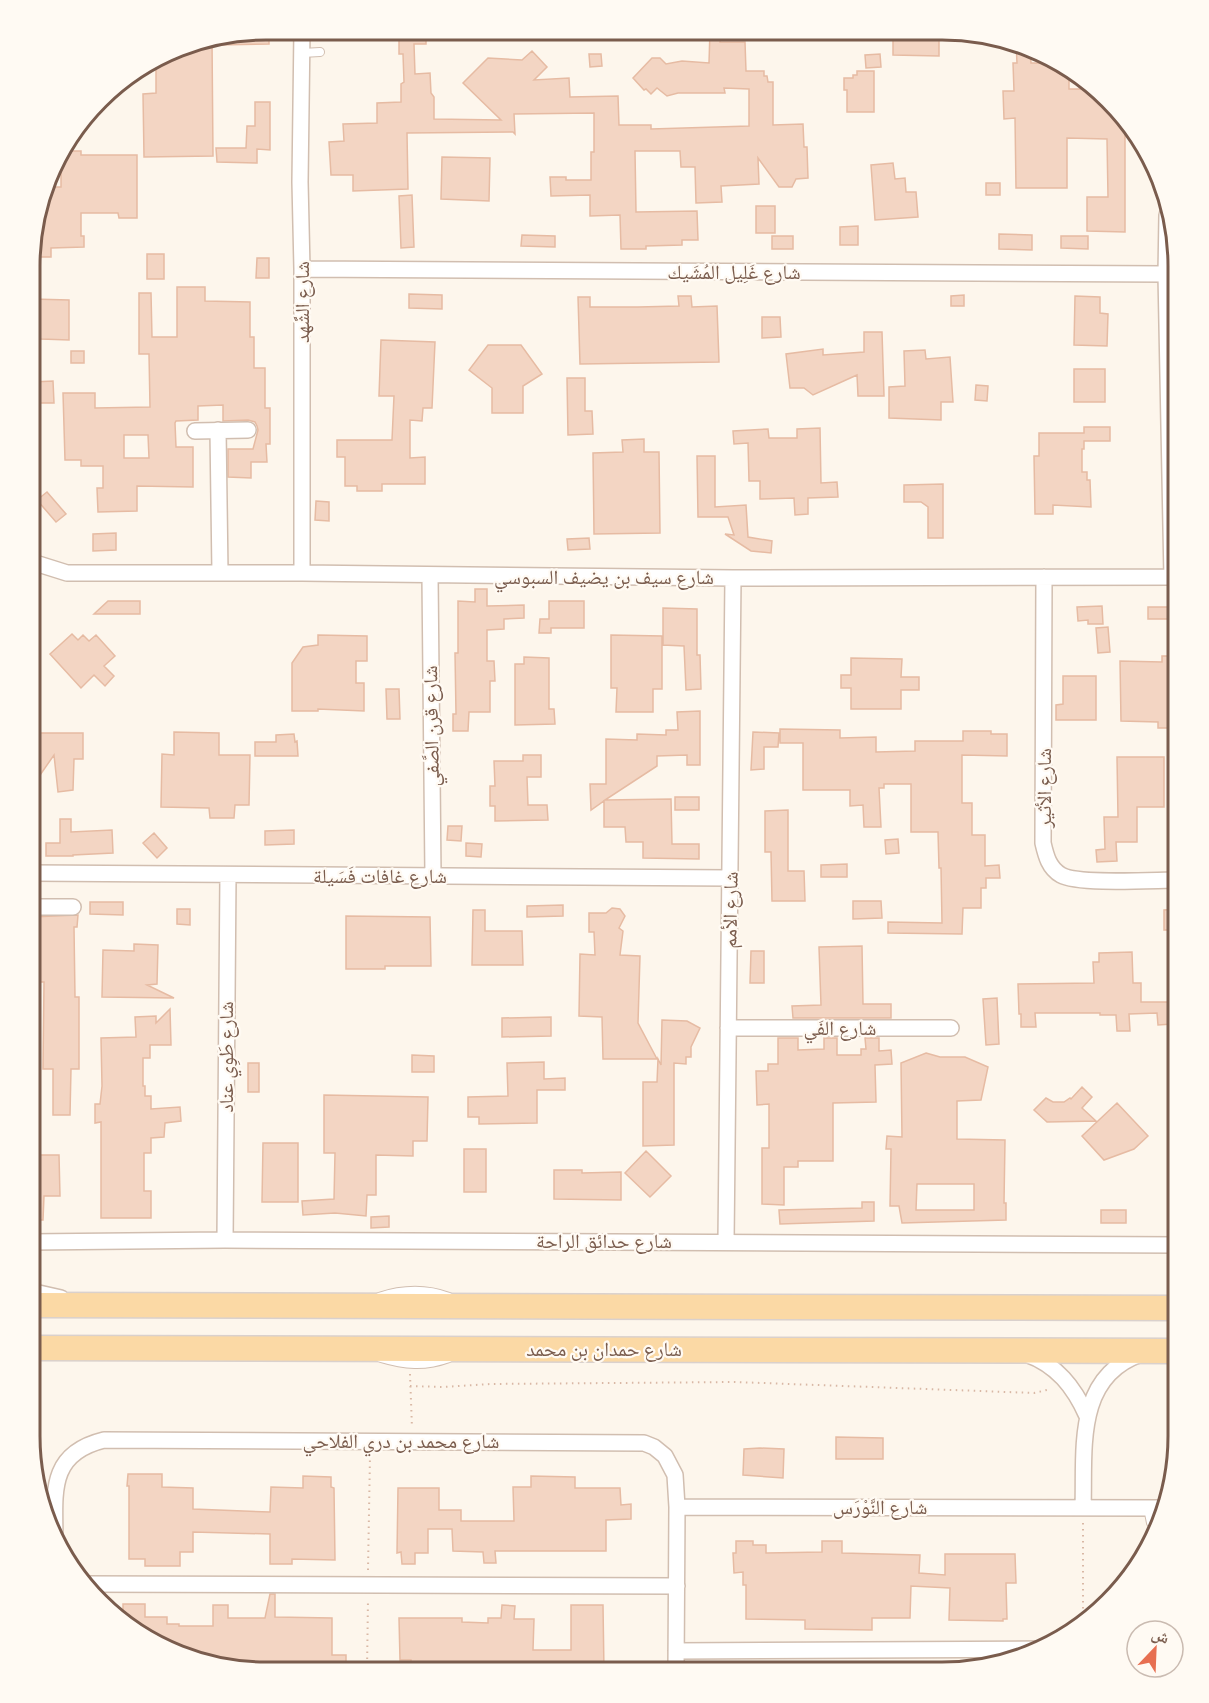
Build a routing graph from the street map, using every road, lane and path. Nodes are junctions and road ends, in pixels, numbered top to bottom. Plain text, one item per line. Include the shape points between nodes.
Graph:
1 (302, 40) edge
2 (320, 52) dead end
3 (302, 53) junction
4 (1167, 235) edge
5 (302, 269) junction
6 (1166, 274) junction
7 (1168, 342) edge
8 (218, 430) junction
9 (248, 430) dead end
10 (195, 431) dead end
11 (40, 565) edge
12 (220, 573) junction
13 (302, 573) junction
14 (430, 576) junction
15 (1044, 577) junction
16 (733, 578) junction
17 (1168, 578) edge
18 (40, 873) edge
19 (228, 875) junction
20 (432, 876) junction
21 (730, 878) junction
22 (1168, 880) edge
23 (40, 907) edge
24 (73, 907) dead end
25 (728, 1028) junction
26 (951, 1029) dead end
27 (225, 1240) junction
28 (40, 1242) edge
29 (726, 1242) junction
30 (1168, 1245) edge
31 (40, 1293) edge
32 (40, 1305) edge
33 (78, 1305) junction
34 (1168, 1308) edge
35 (40, 1348) edge
36 (141, 1348) junction
37 (361, 1348) junction
38 (468, 1349) junction
39 (1016, 1351) junction
40 (1149, 1351) junction
41 (1168, 1351) edge
42 (40, 1363) edge
43 (409, 1365) junction
44 (1068, 1381) junction
45 (410, 1386) junction
46 (1087, 1416) junction
47 (412, 1441) junction
48 (370, 1451) dead end
49 (677, 1507) junction
50 (1083, 1508) junction
51 (1148, 1508) junction
52 (1157, 1508) edge
53 (53, 1511) edge
54 (1151, 1523) edge
55 (95, 1584) edge
56 (368, 1585) junction
57 (676, 1586) junction
58 (1083, 1614) edge
59 (1019, 1649) edge
60 (676, 1651) junction
61 (368, 1662) edge
62 (676, 1662) edge

1 - 3 street, شارع الشَّهد
2 - 3 lane
3 - 5 street, شارع الشَّهد
4 - 6 street
5 - 6 street, شارع غَلِيل المُشَيك
5 - 13 street, شارع الشَّهد
6 - 7 street
8 - 9 street
8 - 10 street
8 - 12 street
11 - 12 street, شارع سيف بن يضيف السبوسي via 67,573
12 - 13 street, شارع سيف بن يضيف السبوسي
13 - 14 street, شارع سيف بن يضيف السبوسي
14 - 16 street, شارع سيف بن يضيف السبوسي
14 - 20 street, شارع قرن الصَّفي
15 - 16 street, شارع سيف بن يضيف السبوسي
15 - 17 street, شارع سيف بن يضيف السبوسي
15 - 22 street, شارع الأثير via 1043,843 1047,861 1060,874 1077,880
16 - 21 street, شارع الأمم
18 - 19 street, شارع غافات فَسَيلة
19 - 20 street, شارع غافات فَسَيلة
19 - 27 street, شارع طَوِي عناد
20 - 21 street, شارع غافات فَسَيلة
21 - 25 street, شارع الأمم
23 - 24 street
25 - 26 street, شارع الفَي
25 - 29 street, شارع الأمم
27 - 28 street, شارع حدائق الراحة
27 - 29 street, شارع حدائق الراحة
29 - 30 street, شارع حدائق الراحة
31 - 33 street
32 - 33 main road
33 - 34 main road
35 - 36 main road, شارع حمدان بن محمد
36 - 37 main road, شارع حمدان بن محمد
36 - 42 main road via 102,1361
37 - 38 main road, شارع حمدان بن محمد
37 - 43 lane
38 - 39 main road, شارع حمدان بن محمد
38 - 43 lane via 438,1362
39 - 40 main road, شارع حمدان بن محمد
39 - 44 street via 1036,1358
40 - 41 main road, شارع حمدان بن محمد
40 - 46 street via 1120,1364 1104,1379
43 - 45 path
44 - 45 path via 1034,1393 735,1382
44 - 46 street
45 - 47 path
46 - 50 street
47 - 49 street, شارع محمد بن دري الفلاحي via 645,1443 660,1452 673,1468
47 - 53 street, شارع محمد بن دري الفلاحي via 104,1440 74,1452 62,1467
48 - 56 path
49 - 50 street, شارع النَّوْرَس
49 - 57 street, شارع محمد بن دري الفلاحي
50 - 51 street, شارع النَّوْرَس
50 - 58 path
51 - 52 street, شارع النَّوْرَس
51 - 54 lane
55 - 56 street
56 - 57 street
56 - 61 path
57 - 60 street, شارع محمد بن دري الفلاحي
59 - 60 street
60 - 62 street, شارع محمد بن دري الفلاحي

